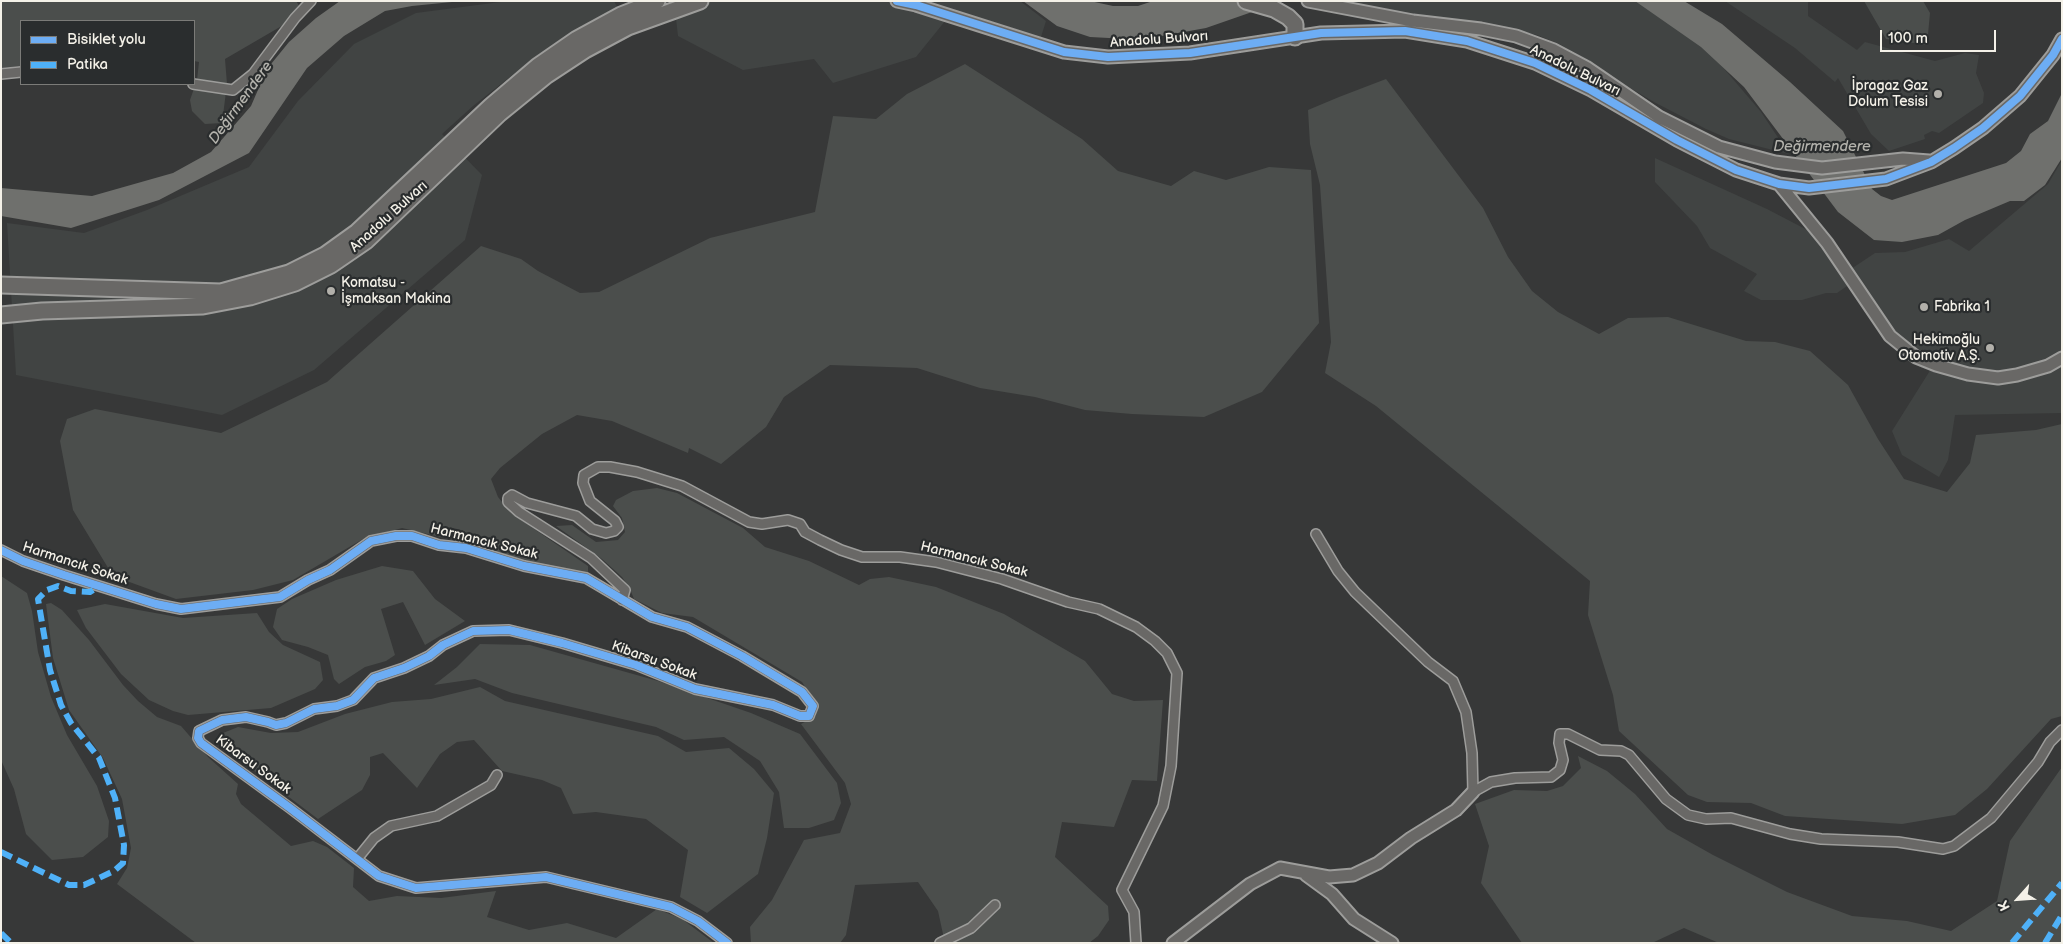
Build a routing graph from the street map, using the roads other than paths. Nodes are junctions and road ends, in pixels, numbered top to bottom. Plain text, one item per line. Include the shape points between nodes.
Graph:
1 (312, 1) edge
2 (657, 1) edge
3 (700, 1) edge
4 (897, 1) edge
5 (1308, 1) edge
6 (1252, 3) edge
7 (1278, 5) edge
8 (1295, 38) junction
9 (2062, 39) edge
10 (20, 72) edge
11 (1, 74) edge
12 (195, 84) edge
13 (1931, 162) junction
14 (1780, 184) junction
15 (1, 285) edge
16 (1, 315) edge
17 (2062, 358) edge
18 (1316, 534) dead end
19 (1, 550) edge
20 (622, 600) junction
21 (2062, 730) edge
22 (497, 775) dead end
23 (1473, 792) junction
24 (357, 858) junction
25 (1295, 870) junction
26 (996, 905) dead end
27 (1390, 942) edge
28 (727, 943) edge
29 (940, 943) edge
30 (1136, 943) edge
31 (1173, 943) edge

1 - 12 street via 295,18 254,74 233,90
2 - 15 highway, Anadolu Bulvarı via 621,14 576,39 538,66 356,232 324,255 289,273 221,292
3 - 16 highway, Anadolu Bulvarı via 628,27 547,75 499,114 366,241 331,265 295,283 250,297 204,306
4 - 8 street, Anadolu Bulvarı via 1064,52 1108,57 1190,53
5 - 13 street, Anadolu Bulvarı via 1516,36 1554,50 1586,67 1659,117 1719,147 1775,162 1822,168 1903,159
6 - 7 highway
7 - 8 highway via 1295,24
8 - 14 street, Anadolu Bulvarı via 1321,33 1405,31 1467,41 1535,63 1736,170
9 - 13 street, Anadolu Bulvarı via 2020,96 1983,128
10 - 11 street
13 - 14 street, Anadolu Bulvarı via 1886,179 1809,188
14 - 17 street via 1827,244 1890,336 1916,357 1936,366 1998,378 2048,366
18 - 23 street via 1355,592 1428,662 1453,681 1466,712
19 - 20 street, Harmancık Sokak via 64,575 181,609 280,597 330,570 371,541 412,536 524,566 586,578
20 - 24 street, Kibarsu Sokak via 652,617 687,627 802,692 813,706 809,716 695,689 636,665 509,630 473,631 404,668 374,678 353,700 314,709 286,723 276,726 246,717 222,720 199,731 201,744
20 - 30 street, Harmancık Sokak via 625,590 591,558 519,512 508,498 512,495 527,503 576,516 592,529 606,534 618,527 590,502 583,483 584,475 598,467 637,472 682,486 749,522 762,524 788,520 800,524 805,532 862,558 900,557 936,562 1099,609 1136,627 1167,653 1177,673 1171,766 1163,806 1122,890 1134,912
21 - 23 street via 1991,818 1954,846 1943,849 1898,842 1821,839 1731,818 1706,819 1688,815 1666,799 1629,755 1621,751 1600,750 1568,734 1560,734 1563,760 1560,770 1551,777 1492,782
22 - 24 street via 491,785 437,816 391,826 374,838
23 - 25 street via 1456,810 1378,863 1353,875 1329,877
24 - 28 street, Kibarsu Sokak via 379,876 416,888 546,877 671,907 698,921
25 - 27 street via 1313,879 1332,894 1354,919
25 - 31 street via 1280,868 1250,884
26 - 29 street via 971,928

